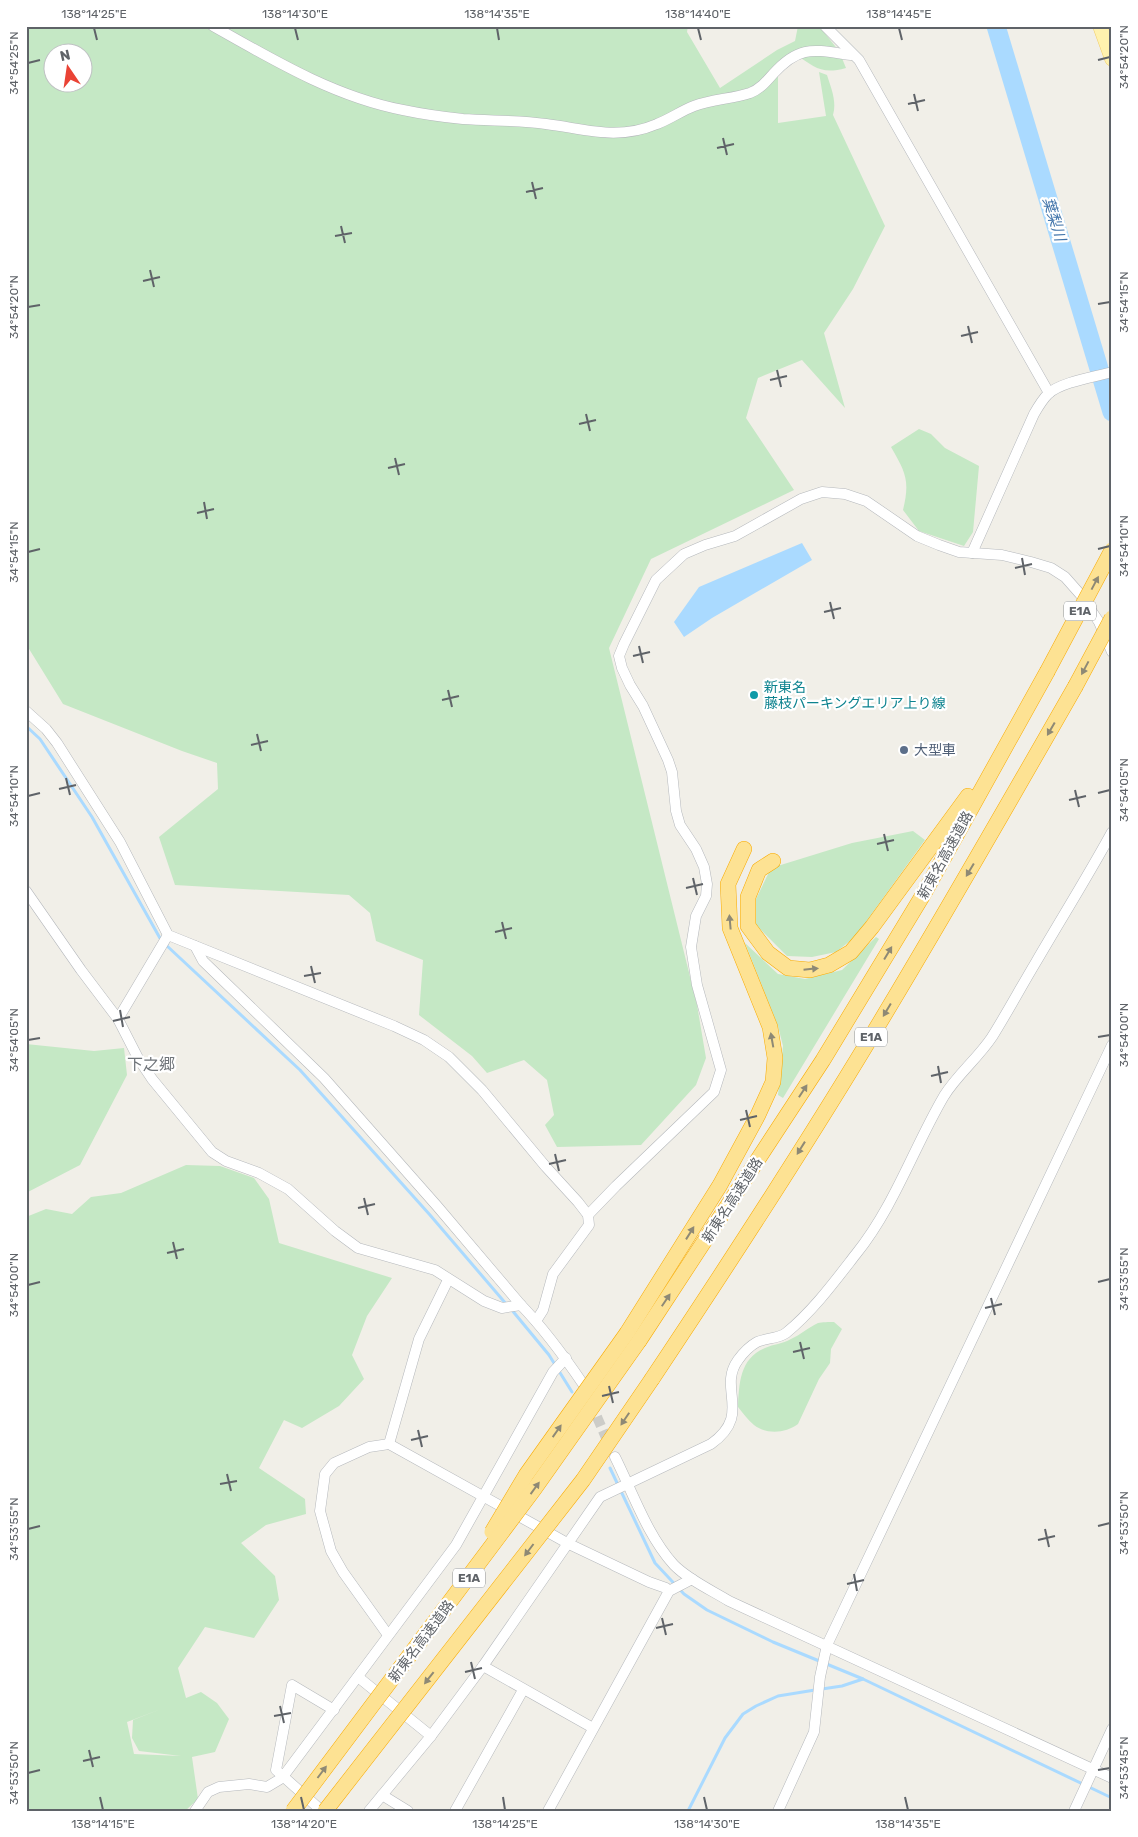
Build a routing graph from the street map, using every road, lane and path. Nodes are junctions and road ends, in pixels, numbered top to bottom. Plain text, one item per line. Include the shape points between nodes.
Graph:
1 (213, 26) edge
2 (825, 26) edge
3 (1100, 26) edge
4 (851, 55) junction
5 (1112, 59) edge
6 (1112, 372) edge
7 (1049, 393) junction
8 (1112, 550) edge
9 (972, 553) junction
10 (1112, 618) edge
11 (1112, 652) edge
12 (26, 711) edge
13 (1002, 751) junction
14 (1112, 832) edge
15 (744, 849) dead end
16 (773, 860) dead end
17 (26, 891) edge
18 (168, 935) junction
19 (195, 946) junction
20 (118, 1018) junction
21 (1112, 1045) edge
22 (588, 1215) junction
23 (448, 1280) junction
24 (521, 1305) junction
25 (536, 1321) junction
26 (633, 1337) junction
27 (566, 1358) junction
28 (583, 1384) dead end
29 (389, 1444) junction
30 (615, 1457) tunnel mouth
31 (628, 1483) junction
32 (484, 1497) junction
33 (569, 1544) junction
34 (692, 1579) junction
35 (669, 1591) junction
36 (388, 1634) junction
37 (827, 1645) junction
38 (483, 1666) junction
39 (358, 1676) junction
40 (523, 1690) junction
41 (334, 1710) junction
42 (593, 1728) junction
43 (1112, 1730) edge
44 (431, 1736) junction
45 (1093, 1769) junction
46 (282, 1778) junction
47 (1112, 1778) edge
48 (382, 1795) junction
49 (195, 1811) edge
50 (293, 1811) edge
51 (324, 1811) edge
52 (369, 1811) edge
53 (408, 1811) edge
54 (455, 1811) edge
55 (548, 1811) edge
56 (778, 1811) edge
57 (1074, 1811) edge

1 - 4 street via 287,68 338,90 402,110 463,119 546,124 606,134 630,133 656,125 695,106 750,93 761,87 794,55 812,50
2 - 4 street
3 - 5 main road
4 - 7 street via 858,60 924,171
6 - 7 street
7 - 9 street via 1034,414
13 -> 8 highway, 新東名高速道路 / E1A, bridge
9 - 11 street via 1031,562 1051,568 1065,577 1099,622
9 - 22 street via 959,552 917,536 866,501 845,494 822,492 801,499 735,536 684,554 656,580 619,656 630,686 668,760 680,825 704,867 706,896 696,916 691,947 697,985 721,1070 714,1092
10 -> 51 highway, 新東名高速道路 / E1A, bridge via 973,866 868,1043 652,1379 583,1480
12 - 18 street via 57,743 120,842
16 -> 13 highway via 759,870 748,897 748,926 768,953 788,968 810,970 829,965 851,952 872,927
26 -> 13 highway, 新東名高速道路 / E1A via 823,1060 923,895
14 - 31 street via 991,1038 945,1095 878,1222 858,1252 812,1307 785,1333 758,1342 740,1357 731,1375 733,1411 728,1427 711,1444
26 -> 15 highway via 720,1186 773,1082 776,1058 770,1027 730,928 728,884
17 - 20 street
18 - 19 street
18 - 20 street
19 - 22 street via 394,1026 450,1057
19 - 24 street via 203,961 324,1078
20 - 23 street via 152,1079 212,1152 288,1189 358,1248 435,1270
21 - 37 street
22 - 25 street via 589,1225 553,1274 543,1310
23 - 24 street via 502,1308
23 - 29 street via 419,1339
24 - 25 street
25 - 27 street
50 -> 26 highway, 新東名高速道路 / E1A, bridge via 535,1488
27 - 28 street
27 - 32 street via 553,1372
29 - 32 street
29 - 36 street via 369,1447 334,1463 325,1474 320,1511 331,1551
30 - 31 street
31 - 33 street via 600,1498
31 - 34 street via 662,1550
32 - 33 street
32 - 36 street via 456,1545
33 - 35 street
33 - 38 street
34 - 35 street
34 - 37 street via 729,1601
35 - 42 street
36 - 39 street
37 - 45 street
37 - 56 street via 814,1732
38 - 40 street
38 - 44 street
39 - 41 street
39 - 44 street
40 - 42 street
40 - 54 street
41 - 46 street
41 - 46 street via 292,1685 276,1770
42 - 55 street
43 - 45 street
44 - 48 street
45 - 47 street
45 - 57 street
46 - 49 street via 267,1787 249,1784 219,1787 208,1792
46 - 51 street
48 - 52 street
48 - 53 street

